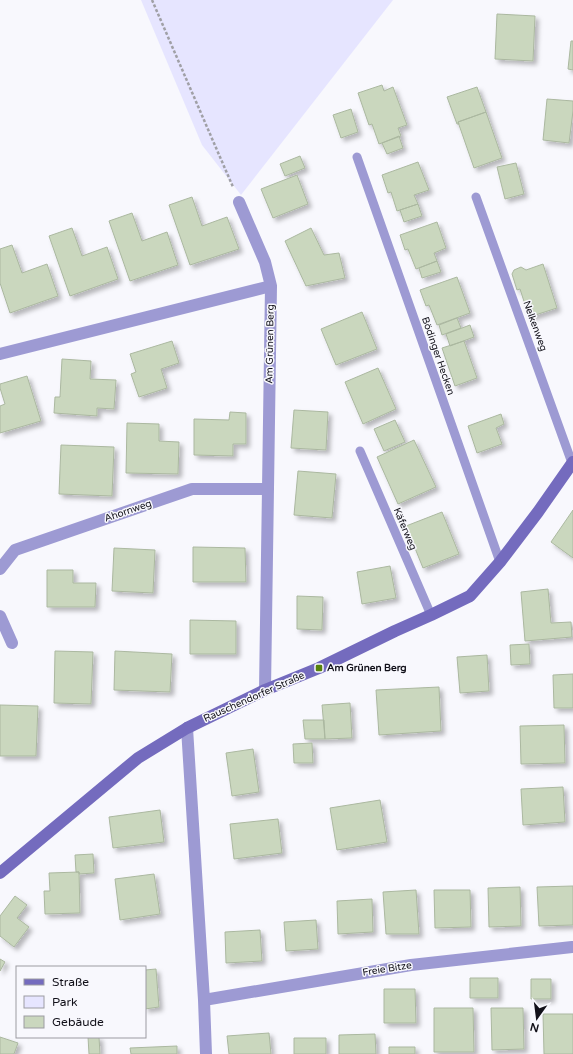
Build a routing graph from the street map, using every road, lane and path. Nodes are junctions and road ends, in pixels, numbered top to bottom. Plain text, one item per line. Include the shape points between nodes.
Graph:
1 (152, 0) edge
2 (356, 157) dead end
3 (476, 197) dead end
4 (239, 202) joint
5 (271, 286) junction
6 (0, 354) edge
7 (360, 451) dead end
8 (573, 462) edge
9 (268, 489) junction
10 (500, 562) junction
11 (0, 569) edge
12 (0, 616) edge
13 (431, 616) junction
14 (12, 643) dead end
15 (265, 690) junction
16 (187, 728) junction
17 (0, 873) edge
18 (572, 947) dead end
19 (204, 1000) junction
20 (206, 1054) edge

1 - 4 path
2 - 10 lane, Bödinger Hecken
3 - 8 lane, Nelkenweg
4 - 5 street, Am Grünen Berg via 265,262
5 - 6 street
5 - 9 street, Am Grünen Berg
7 - 13 lane, Käferweg
8 - 10 street, Rauschendorfer Straße
9 - 11 street, Ahornweg via 192,489 15,550
9 - 15 street, Am Grünen Berg
10 - 13 street, Rauschendorfer Straße via 470,596
12 - 14 street
13 - 15 street, Rauschendorfer Straße
15 - 16 street, Rauschendorfer Straße
16 - 17 street, Rauschendorfer Straße via 138,758
16 - 19 street
18 - 19 street, Freie Bitze via 411,965
19 - 20 street

